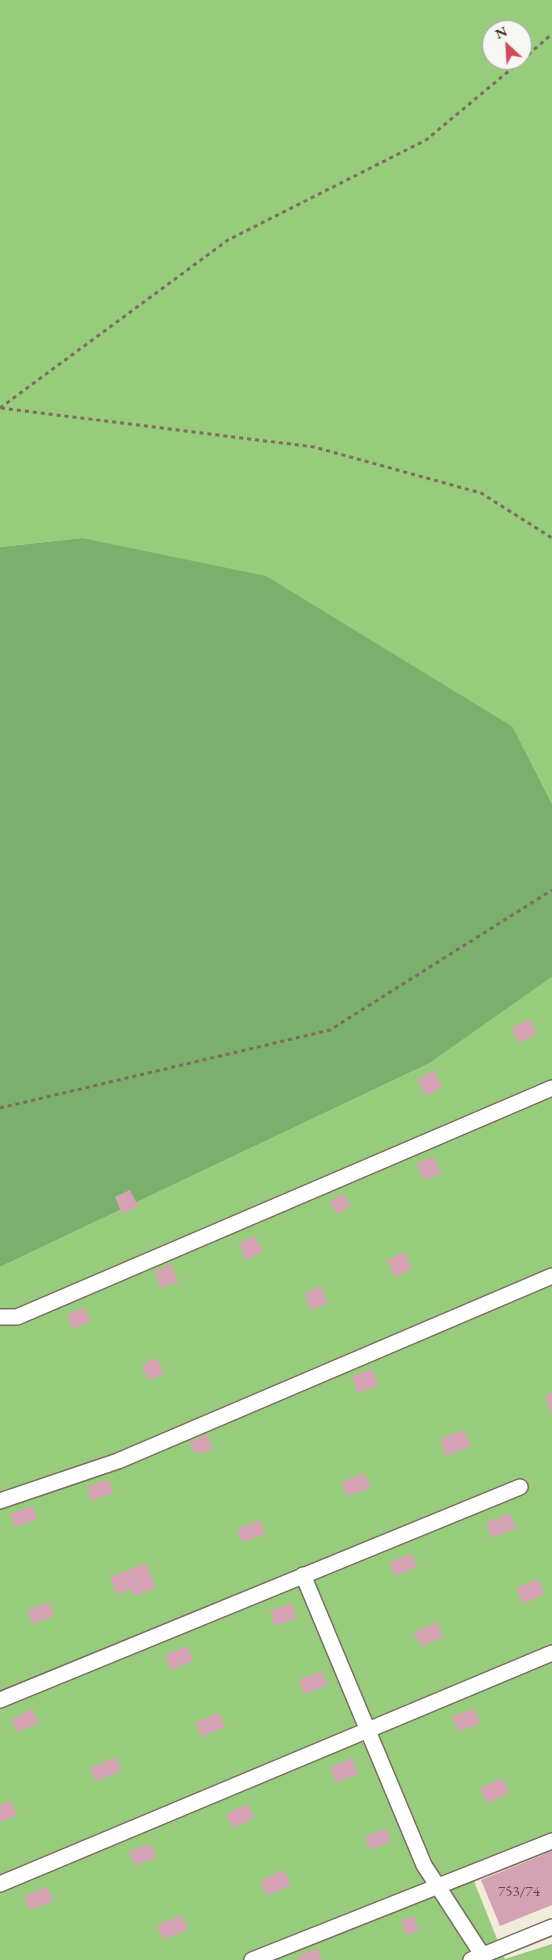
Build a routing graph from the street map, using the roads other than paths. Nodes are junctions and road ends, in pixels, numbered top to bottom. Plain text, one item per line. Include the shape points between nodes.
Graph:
1 (552, 1088) edge
2 (552, 1276) edge
3 (0, 1317) edge
4 (520, 1487) dead end
5 (0, 1500) edge
6 (303, 1575) junction
7 (552, 1653) edge
8 (0, 1700) edge
9 (368, 1730) junction
10 (552, 1841) edge
11 (0, 1884) edge
12 (437, 1885) junction
13 (552, 1928) edge
14 (477, 1958) edge
15 (252, 1960) edge

1 - 3 lane via 17,1317
2 - 5 lane via 118,1461
4 - 6 lane
6 - 8 lane
6 - 9 lane
7 - 9 lane
9 - 11 lane
9 - 12 lane via 424,1865
10 - 12 lane
12 - 14 lane
12 - 15 lane
13 - 14 lane

